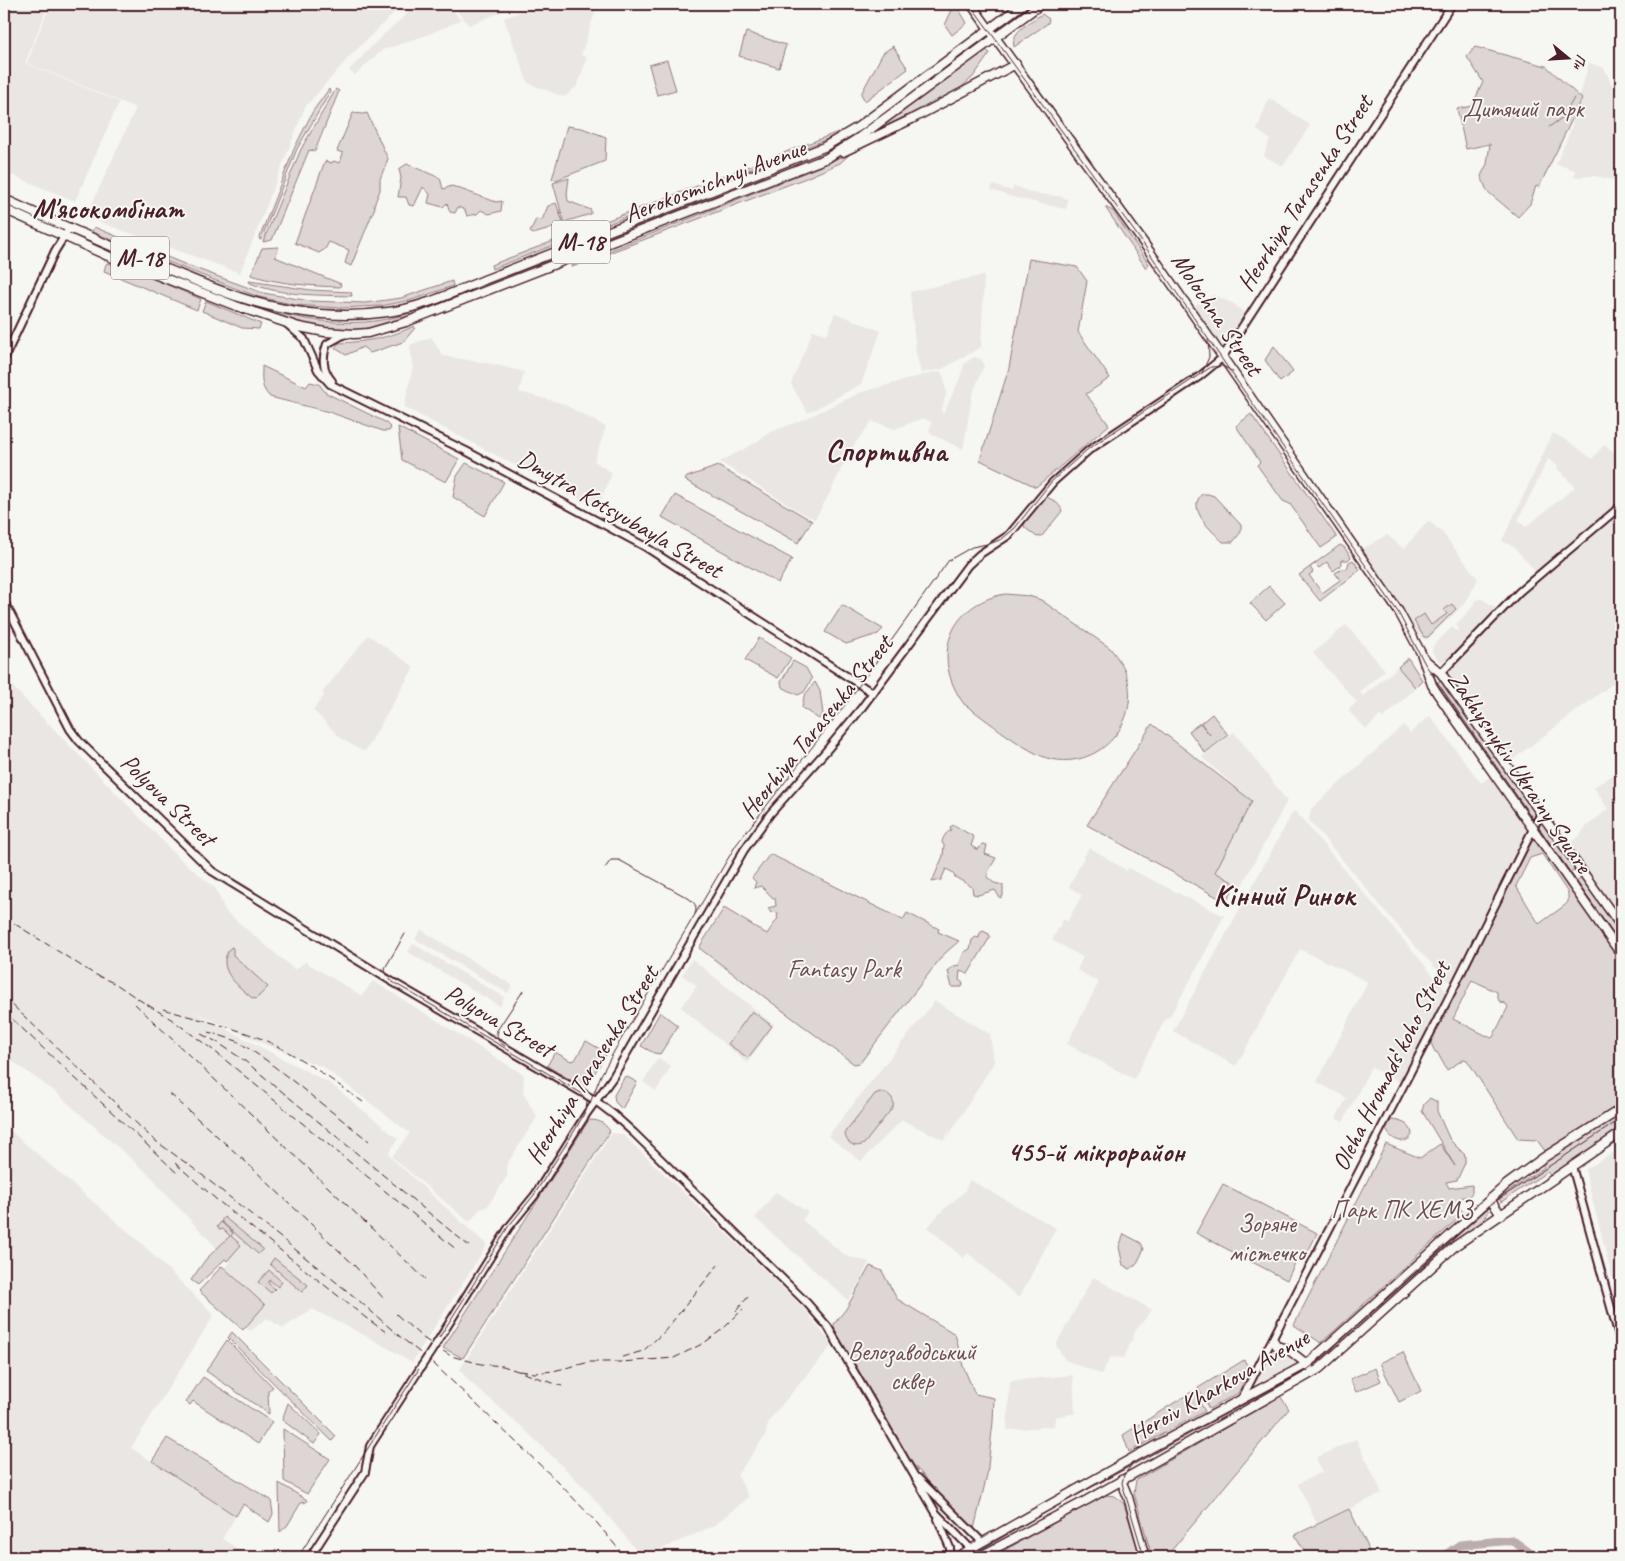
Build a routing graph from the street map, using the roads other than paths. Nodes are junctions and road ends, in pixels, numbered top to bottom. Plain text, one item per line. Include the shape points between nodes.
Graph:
1 (971, 4) edge
2 (1023, 4) edge
3 (1041, 4) edge
4 (1452, 4) edge
5 (1614, 4) edge
6 (1621, 9) edge
7 (990, 29) junction
8 (996, 37) junction
9 (1016, 64) junction
10 (879, 123) junction
11 (888, 132) junction
12 (828, 158) junction
13 (4, 199) edge
14 (4, 209) edge
15 (70, 228) junction
16 (64, 236) junction
17 (284, 322) junction
18 (346, 334) junction
19 (1222, 358) junction
20 (4, 359) edge
21 (338, 387) junction
22 (1621, 506) edge
23 (4, 601) edge
24 (1422, 656) junction
25 (1441, 673) junction
26 (1432, 685) junction
27 (873, 693) junction
28 (1541, 813) junction
29 (1533, 830) junction
30 (1581, 869) junction
31 (1568, 878) junction
32 (1621, 926) edge
33 (1621, 954) edge
34 (596, 1101) junction
35 (1621, 1109) edge
36 (1621, 1133) edge
37 (1572, 1166) junction
38 (1490, 1199) junction
39 (1501, 1215) junction
40 (1273, 1340) junction
41 (1621, 1344) edge
42 (1307, 1364) junction
43 (1304, 1378) junction
44 (1241, 1400) junction
45 (1226, 1422) junction
46 (1136, 1456) junction
47 (912, 1472) junction
48 (1121, 1480) junction
49 (936, 1513) junction
50 (982, 1542) junction
51 (971, 1549) junction
52 (985, 1556) edge
53 (310, 1557) edge
54 (950, 1557) edge
55 (957, 1557) edge
56 (1145, 1557) edge

1 - 7 main road, Molochna Street
2 - 7 main road, Aerokosmichnyi Avenue / М-18
3 - 8 main road, Aerokosmichnyi Avenue / М-18
4 - 19 main road, Heorhiya Tarasenka Street
5 - 6 main road
7 - 8 main road, Molochna Street
7 - 15 main road, Aerokosmichnyi Avenue / М-18 via 858,128 824,147 480,282 395,311 322,314 259,303
8 - 9 main road, Molochna Street
8 - 10 main road, Aerokosmichnyi Avenue / М-18
9 - 11 main road
9 - 19 main road, Molochna Street
10 - 11 main road via 877,131
10 - 12 main road, Aerokosmichnyi Avenue / М-18
11 - 12 main road
12 - 18 main road, Aerokosmichnyi Avenue / М-18 via 406,322 368,333
13 - 15 main road, Aerokosmichnyi Avenue / М-18
14 - 16 main road, Aerokosmichnyi Avenue / М-18
15 - 16 main road
16 - 17 main road, Aerokosmichnyi Avenue / М-18 via 236,306
16 - 20 main road
17 - 18 main road, Aerokosmichnyi Avenue / М-18
17 - 21 main road, Dmytra Kotsyubayla Street via 304,339 323,377
18 - 21 main road via 327,344 323,357 326,372
19 - 24 main road, Molochna Street via 1399,612
19 - 27 main road, Heorhiya Tarasenka Street via 1089,450 1053,482 1005,538 980,554 962,571
21 - 27 main road, Dmytra Kotsyubayla Street via 644,546
22 - 25 main road via 1519,592
23 - 34 main road, Polyova Street via 79,741 212,871
24 - 25 main road, Zakhysnykiv Ukrainy Square
24 - 26 main road, Zakhysnykiv Ukrainy Square
25 - 26 main road
25 - 28 main road, Zakhysnykiv Ukrainy Square
26 - 29 main road, Zakhysnykiv Ukrainy Square
27 - 34 main road, Heorhiya Tarasenka Street via 770,814 744,850 614,1076
28 - 29 main road, Oleha Hromadsʹkoho Street
28 - 30 main road, Zakhysnykiv Ukrainy Square
29 - 31 main road, Zakhysnykiv Ukrainy Square
29 - 40 main road, Oleha Hromadsʹkoho Street
30 - 31 main road
30 - 32 main road, Zakhysnykiv Ukrainy Square
31 - 33 main road, Zakhysnykiv Ukrainy Square
34 - 47 main road, Polyova Street via 634,1133 828,1327
34 - 53 main road, Heorhiya Tarasenka Street, bridge via 535,1195 509,1227 386,1421 370,1448 365,1472
35 - 38 main road, Heroiv Kharkova Avenue via 1533,1165
36 - 37 main road, Heroiv Kharkova Avenue
37 - 39 main road, Heroiv Kharkova Avenue
37 - 41 main road
38 - 39 main road
38 - 42 main road, Heroiv Kharkova Avenue
39 - 43 main road, Heroiv Kharkova Avenue via 1444,1255 1328,1362
40 - 42 main road via 1278,1347 1289,1350
40 - 44 main road, Oleha Hromadsʹkoho Street
42 - 43 main road
42 - 44 main road, Heroiv Kharkova Avenue
43 - 45 main road, Heroiv Kharkova Avenue
44 - 45 main road
44 - 46 main road, Heroiv Kharkova Avenue
45 - 48 main road, Heroiv Kharkova Avenue
46 - 48 main road via 1122,1473
46 - 50 main road, Heroiv Kharkova Avenue
47 - 49 main road, Polyova Street
47 - 50 main road, Polyova Street
48 - 52 main road, Heroiv Kharkova Avenue
48 - 56 main road
49 - 51 main road, Polyova Street
49 - 54 main road, Polyova Street via 950,1548
50 - 51 main road, Heroiv Kharkova Avenue
50 - 52 main road
51 - 52 main road
51 - 55 main road, Heroiv Kharkova Avenue

